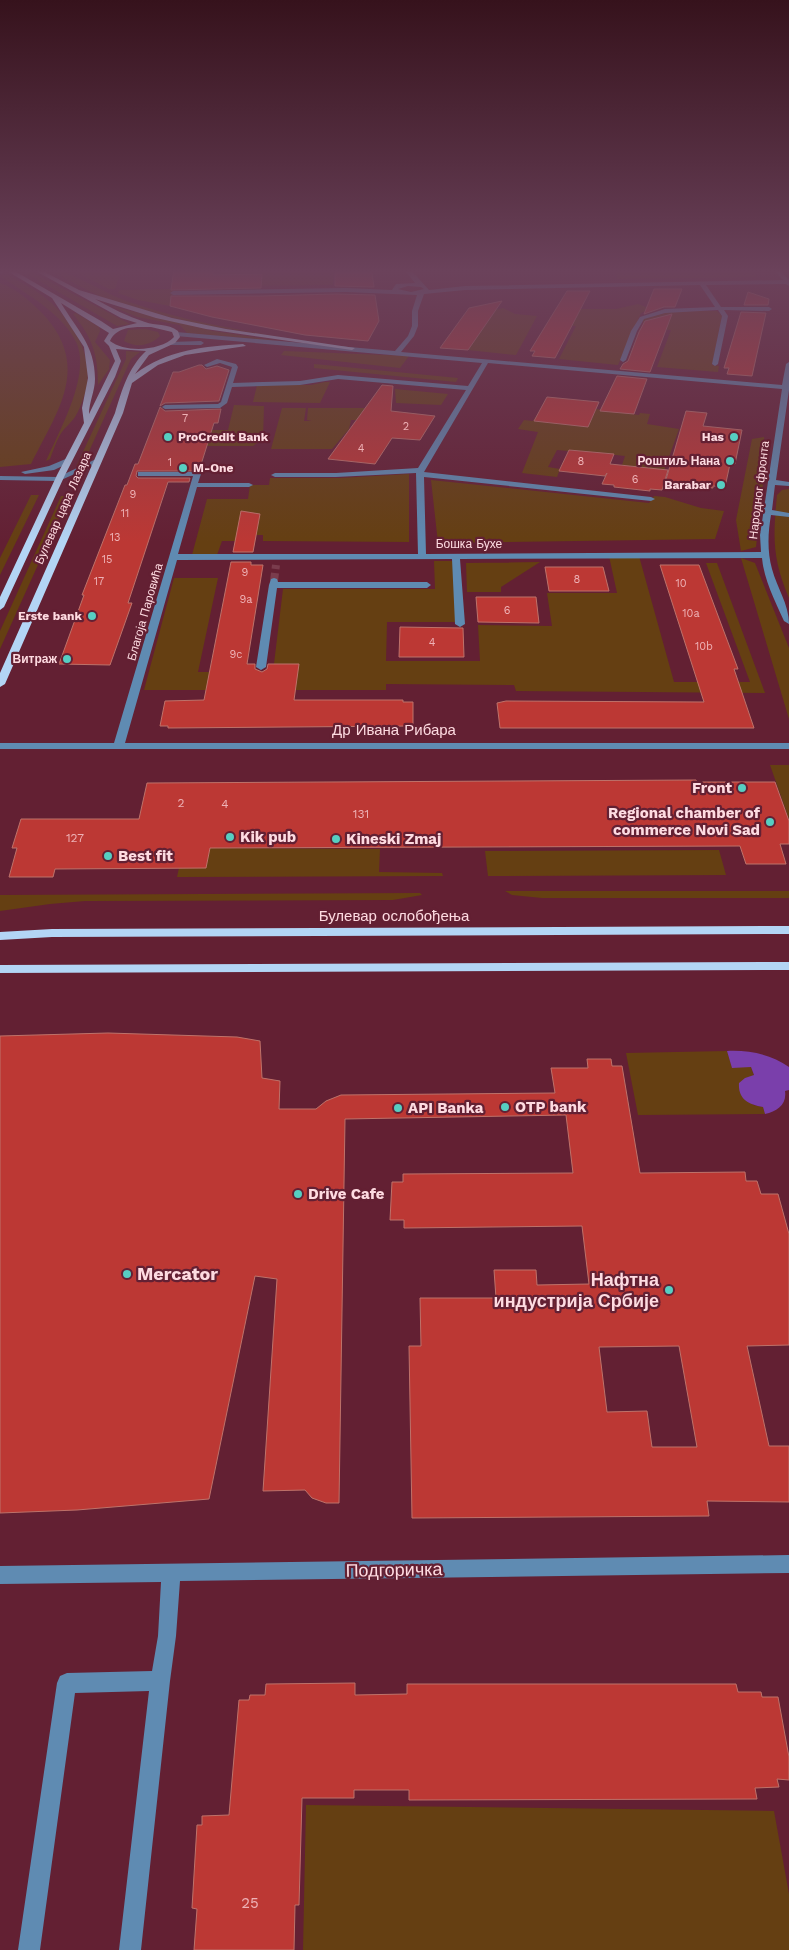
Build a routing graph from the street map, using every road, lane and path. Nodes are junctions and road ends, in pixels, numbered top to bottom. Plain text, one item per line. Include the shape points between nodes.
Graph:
1 (90, 360) edge
2 (118, 360) edge
3 (140, 360) edge
4 (162, 360) edge
5 (487, 360) joint
6 (716, 360) edge
7 (715, 364) dead end
8 (789, 364) edge
9 (207, 365) dead end
10 (129, 382) junction
11 (229, 385) junction
12 (470, 388) junction
13 (787, 388) edge
14 (165, 407) dead end
15 (87, 422) junction
16 (68, 460) junction
17 (97, 462) junction
18 (0, 472) edge
19 (420, 472) junction
20 (141, 474) dead end
21 (275, 476) dead end
22 (0, 478) edge
23 (59, 480) junction
24 (772, 482) junction
25 (789, 484) edge
26 (194, 485) junction
27 (249, 485) dead end
28 (651, 499) dead end
29 (767, 512) junction
30 (789, 515) edge
31 (765, 555) junction
32 (422, 556) junction
33 (456, 556) junction
34 (174, 557) junction
35 (427, 585) dead end
36 (0, 606) edge
37 (789, 621) edge
38 (460, 624) dead end
39 (261, 667) dead end
40 (0, 684) edge
41 (119, 745) junction
42 (0, 746) edge
43 (789, 746) edge
44 (789, 930) edge
45 (0, 936) edge
46 (789, 966) edge
47 (0, 969) edge
48 (789, 1564) edge
49 (171, 1573) junction
50 (0, 1575) edge
51 (160, 1681) junction
52 (29, 1950) edge
53 (130, 1950) edge

1 - 15 main road via 92,389 84,410
2 - 15 main road, Булевар цара Лазара
3 - 10 main road, Булевар цара Лазара
4 - 10 main road
5 - 12 street
5 - 13 street
6 - 7 street
8 - 13 street, Народног фронта
9 - 11 street via 222,361 234,365
10 - 17 main road, Булевар цара Лазара
11 - 12 street via 292,384 338,378
11 - 14 street via 220,406
12 - 19 street
13 - 24 street, Народног фронта
15 - 16 main road, Булевар цара Лазара
16 - 18 street via 38,471
16 - 23 main road, Булевар цара Лазара
17 - 23 street
17 - 40 main road, Булевар цара Лазара
19 - 21 street
19 - 28 street
19 - 32 street
20 - 26 street via 198,474
22 - 23 street
23 - 36 main road, Булевар цара Лазара
24 - 25 street
24 - 29 street, Народног фронта
26 - 27 street
26 - 34 street, Благоја Паровића
29 - 30 street
29 - 31 street, Народног фронта
31 - 33 street, Бошка Бухе
31 - 37 street, Народног фронта via 775,591
32 - 33 street, Бошка Бухе
32 - 34 street, Бошка Бухе via 277,561
33 - 38 street
34 - 41 street, Благоја Паровића
35 - 39 street via 273,583
41 - 42 street, Др Ивана Рибара
41 - 43 street, Др Ивана Рибара
44 - 45 main road, Булевар ослобођења
46 - 47 main road
48 - 49 street, Подгоричка
49 - 50 street, Подгоричка
49 - 51 street
51 - 52 street via 67,1683
51 - 53 street

